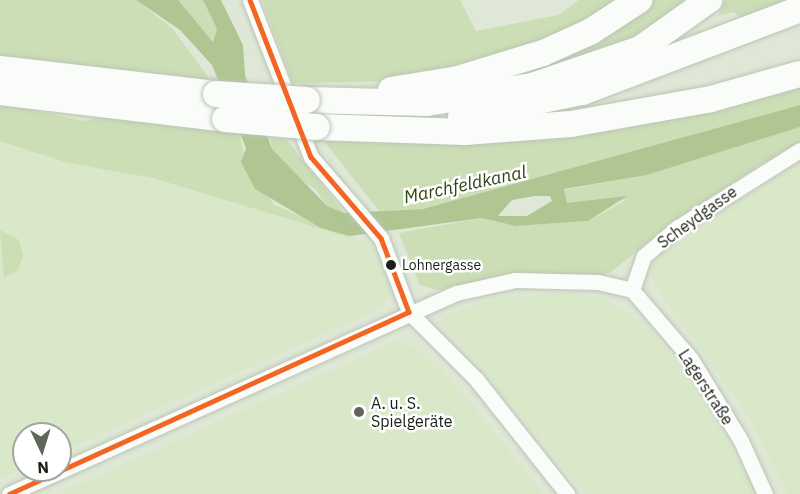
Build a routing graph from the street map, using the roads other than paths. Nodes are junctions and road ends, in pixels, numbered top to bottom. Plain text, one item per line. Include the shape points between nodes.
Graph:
1 (250, 0) edge
2 (639, 0) edge
3 (709, 0) edge
4 (800, 9) edge
5 (0, 69) edge
6 (800, 74) edge
7 (0, 92) edge
8 (345, 100) junction
9 (387, 129) junction
10 (800, 150) edge
11 (632, 290) junction
12 (409, 312) junction
13 (9, 494) edge
14 (567, 494) edge
15 (765, 494) edge

1 - 12 street via 311,157 381,238
2 - 8 highway via 590,32 516,62
3 - 8 highway via 660,38 567,76 427,103
4 - 9 highway via 582,92 504,111
5 - 8 highway, bridge via 216,94
6 - 9 highway via 711,99 571,124 465,132
7 - 9 highway, bridge via 225,119
10 - 11 street, Scheydgasse via 678,227 644,256
11 - 12 street via 598,282 515,280 456,293
11 - 15 street, Lagerstraße via 691,359 741,441
12 - 13 street
12 - 14 street via 476,379

